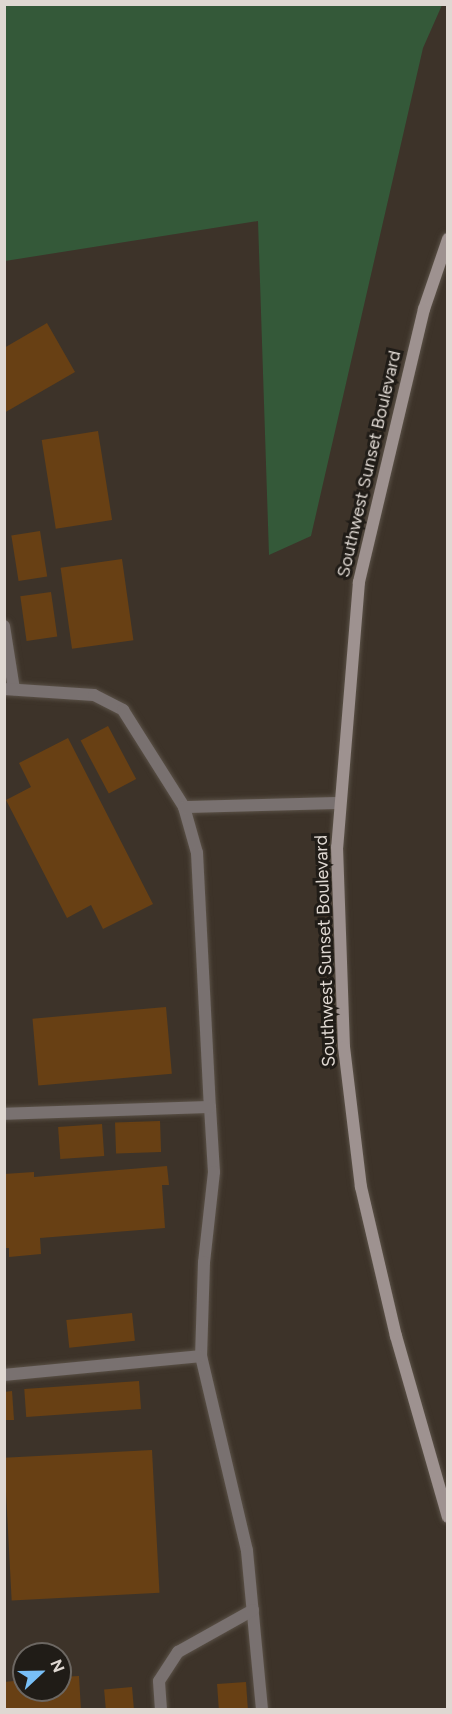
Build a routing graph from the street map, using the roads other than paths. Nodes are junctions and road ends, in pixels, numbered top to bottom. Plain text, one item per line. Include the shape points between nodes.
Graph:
1 (447, 239) edge
2 (4, 626) edge
3 (9, 689) edge
4 (340, 803) junction
5 (184, 807) junction
6 (210, 1107) junction
7 (4, 1114) edge
8 (201, 1356) junction
9 (4, 1375) edge
10 (447, 1517) edge
11 (253, 1610) junction
12 (161, 1710) edge
13 (262, 1710) edge

1 - 4 main road, Southwest Sunset Boulevard via 424,309 359,582
2 - 3 street
3 - 5 street via 94,695 123,710
4 - 5 street
4 - 10 main road, Southwest Sunset Boulevard via 337,848 344,1047 361,1187 396,1336
5 - 6 street via 197,853
6 - 7 street
6 - 8 street via 214,1172 204,1262
8 - 9 street
8 - 11 street via 247,1551
11 - 12 street via 178,1652 159,1681
11 - 13 street

